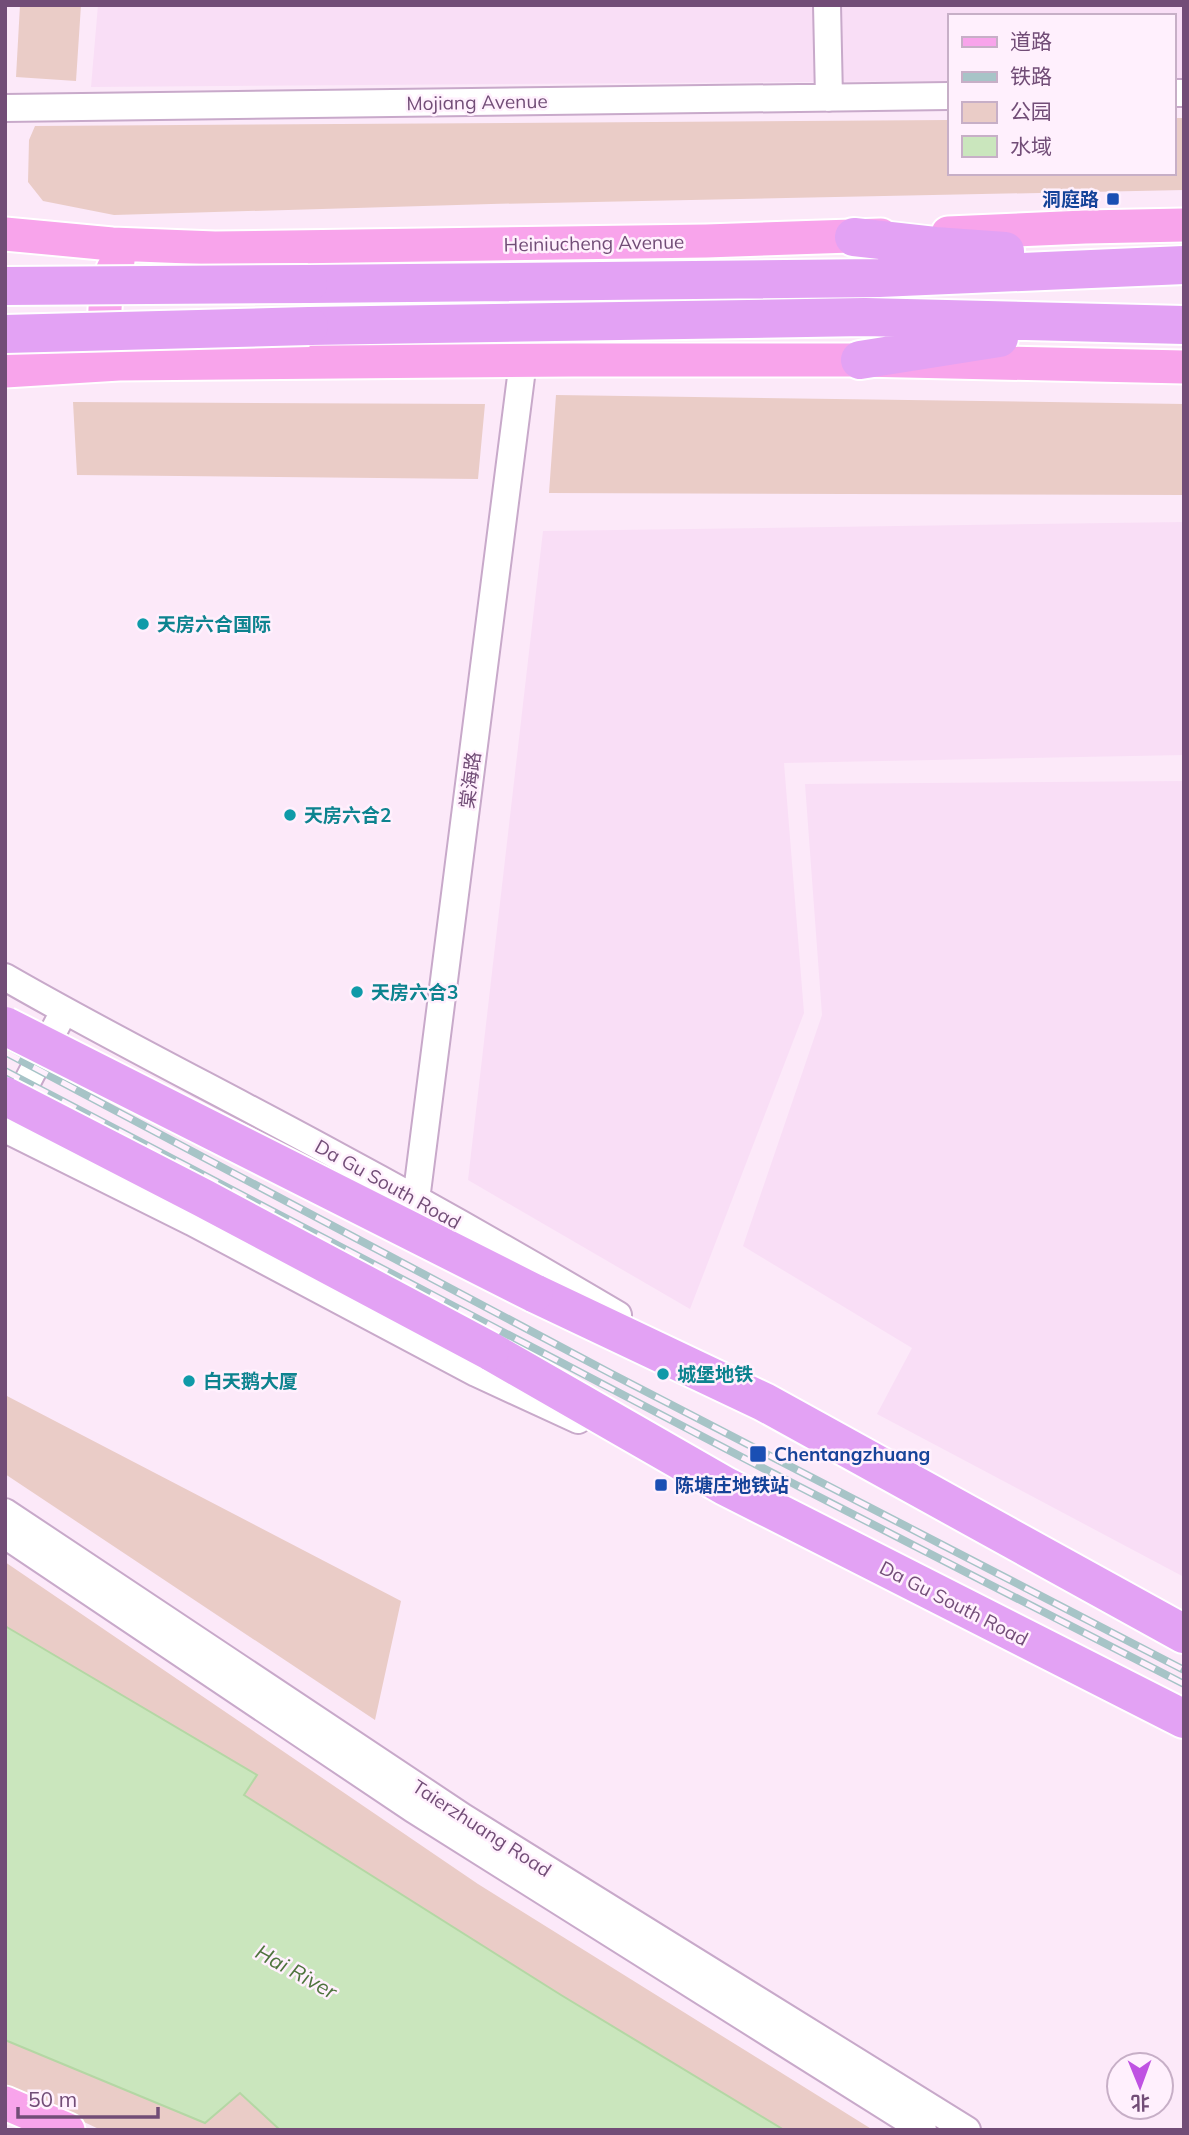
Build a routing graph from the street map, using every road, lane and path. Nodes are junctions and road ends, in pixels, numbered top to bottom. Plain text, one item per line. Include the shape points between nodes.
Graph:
1 (827, 5) edge
2 (948, 96) edge
3 (829, 98) junction
4 (5, 108) edge
5 (1184, 225) edge
6 (5, 234) edge
7 (854, 237) junction
8 (147, 245) junction
9 (1172, 265) edge
10 (5, 286) edge
11 (1180, 325) edge
12 (5, 334) edge
13 (860, 360) junction
14 (523, 361) junction
15 (118, 364) junction
16 (1184, 367) edge
17 (5, 371) edge
18 (5, 977) edge
19 (64, 1011) junction
20 (5, 1026) edge
21 (5, 1096) edge
22 (5, 1127) edge
23 (416, 1200) junction
24 (764, 1402) junction
25 (725, 1486) junction
26 (5, 1512) edge
27 (5, 1535) edge
28 (1184, 1634) edge
29 (1184, 1719) edge
30 (5, 2103) edge
31 (68, 2130) edge
32 (923, 2130) edge
33 (967, 2130) edge

1 - 3 street
2 - 3 street, Mojiang Avenue
3 - 4 street, Mojiang Avenue
5 - 7 main road, Heiniucheng Avenue
6 - 8 main road, Heiniucheng Avenue
7 - 8 main road, Heiniucheng Avenue via 215,248
7 - 9 highway
8 - 15 main road via 121,258 111,270 104,348
9 - 10 highway, Heiniucheng Avenue, bridge via 879,278
11 - 12 highway, bridge via 866,317
11 - 13 highway via 993,338
13 - 14 main road
13 - 16 main road
14 - 15 main road
14 - 23 street, 棠海路
15 - 17 main road
18 - 19 street, Da Gu South Road
19 - 22 street
19 - 23 street, Da Gu South Road
20 - 24 highway, Da Gu South Road, bridge via 534,1293
21 - 25 highway, Da Gu South Road, bridge via 491,1351
22 - 25 street, Da Gu South Road via 475,1373
23 - 24 street, Da Gu South Road
24 - 28 highway, Da Gu South Road
25 - 29 highway, Da Gu South Road
26 - 33 street, Taierzhuang Road via 463,1817
27 - 32 street, Taierzhuang Road via 413,1809
30 - 31 main road

